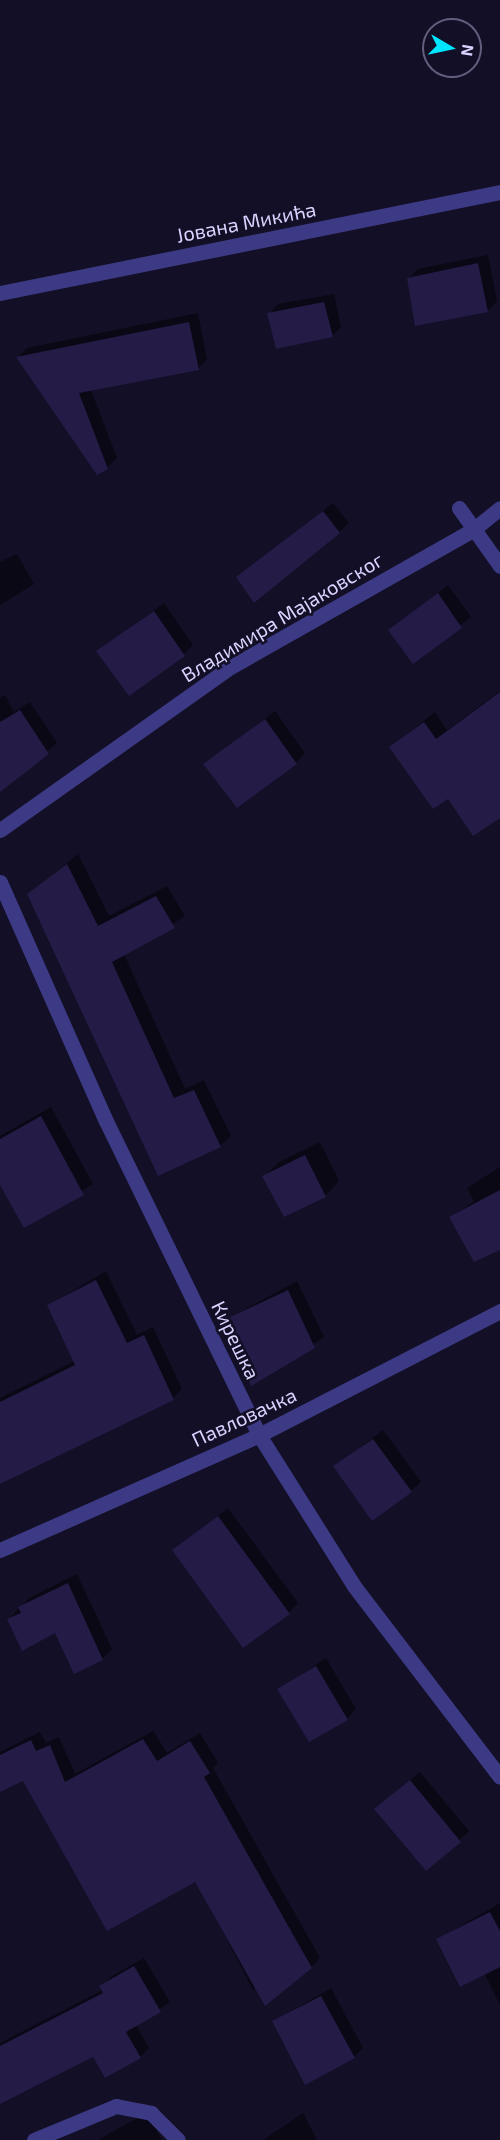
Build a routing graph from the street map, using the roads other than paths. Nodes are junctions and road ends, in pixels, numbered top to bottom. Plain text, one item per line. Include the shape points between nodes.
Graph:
1 (500, 192) edge
2 (0, 294) edge
3 (459, 508) dead end
4 (500, 508) edge
5 (474, 529) junction
6 (500, 566) edge
7 (0, 830) edge
8 (0, 882) edge
9 (500, 1311) edge
10 (259, 1435) junction
11 (0, 1550) edge
12 (500, 1777) edge
13 (34, 2140) edge
14 (178, 2140) edge

1 - 2 street, Јована Микића
3 - 5 street
4 - 5 street, Владимира Мајаковског
5 - 6 street
5 - 7 street, Владимира Мајаковског via 227,669
8 - 10 street, Кирешка via 106,1121
9 - 10 street, Павловачка
10 - 11 street, Павловачка
10 - 12 street, Кирешка via 354,1586
13 - 14 street via 116,2106 151,2113

